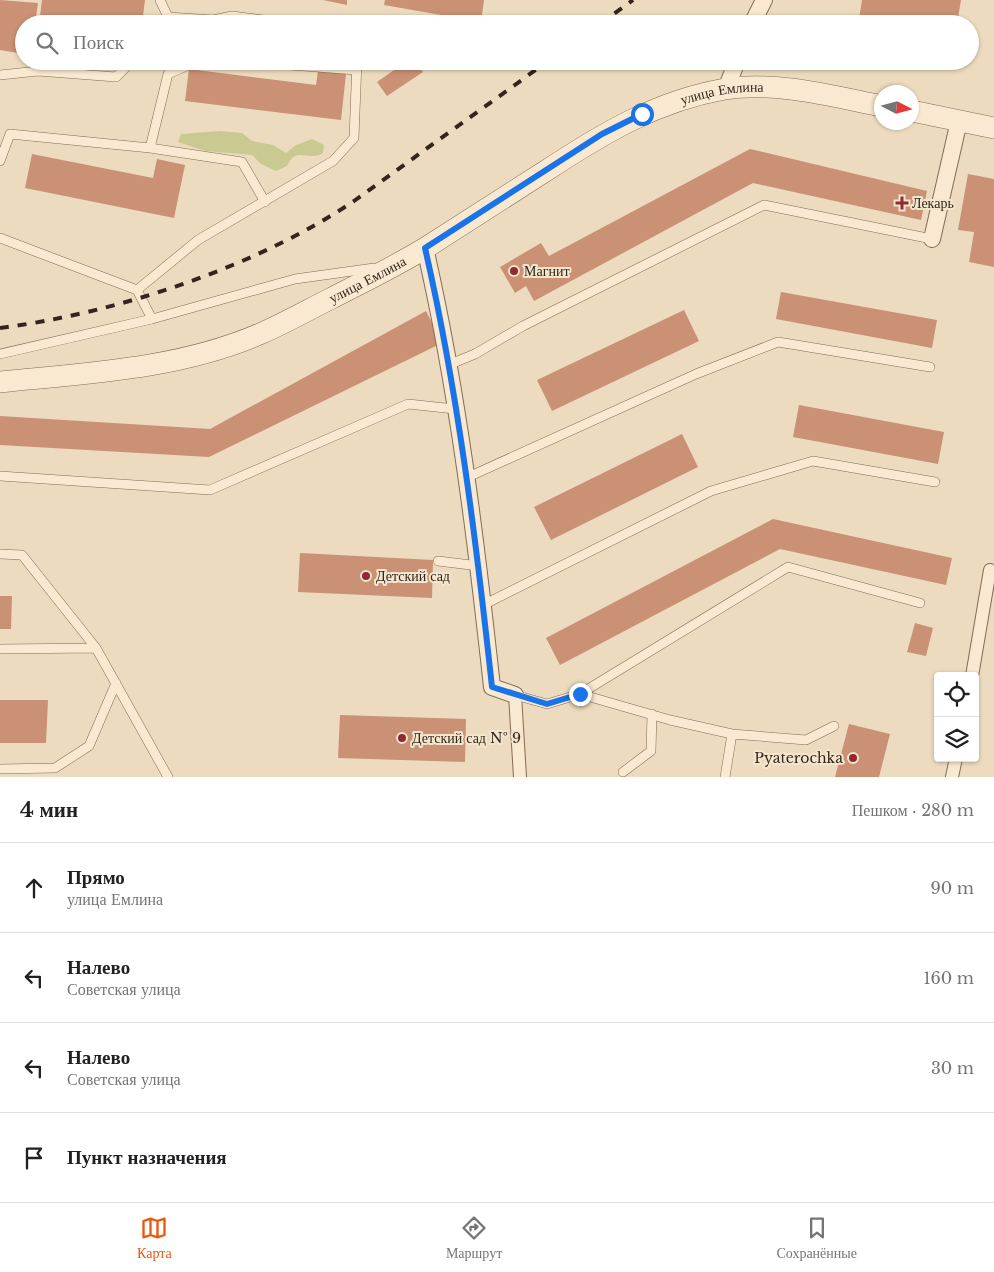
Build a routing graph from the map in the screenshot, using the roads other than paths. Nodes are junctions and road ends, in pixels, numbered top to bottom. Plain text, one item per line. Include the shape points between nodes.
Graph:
1 (160, 0) edge
2 (764, 0) edge
3 (164, 15) edge
4 (756, 15) edge
5 (123, 70) edge
6 (177, 70) edge
7 (356, 70) edge
8 (733, 70) edge
9 (0, 75) edge
10 (726, 89) junction
11 (874, 105) edge
12 (919, 113) edge
13 (959, 121) junction
14 (994, 128) edge
15 (150, 148) junction
16 (0, 161) edge
17 (265, 202) junction
18 (0, 238) edge
19 (932, 239) joint
20 (425, 248) junction
21 (397, 265) junction
22 (137, 290) junction
23 (152, 319) junction
24 (0, 354) edge
25 (448, 365) junction
26 (930, 366) dead end
27 (0, 382) edge
28 (455, 409) junction
29 (0, 476) edge
30 (466, 478) junction
31 (935, 482) dead end
32 (0, 554) edge
33 (438, 561) dead end
34 (479, 566) junction
35 (990, 570) dead end
36 (920, 603) dead end
37 (483, 605) junction
38 (96, 648) junction
39 (0, 650) edge
40 (973, 672) edge
41 (116, 683) junction
42 (580, 694) junction
43 (515, 695) junction
44 (652, 714) junction
45 (834, 726) dead end
46 (732, 734) junction
47 (955, 762) edge
48 (0, 769) edge
49 (623, 772) dead end
50 (168, 777) edge
51 (520, 777) edge
52 (725, 777) edge
53 (952, 777) edge

1 - 3 lane
2 - 4 street
5 - 9 lane via 116,77 38,71
6 - 15 lane via 168,74
7 - 17 lane via 354,138 333,161
8 - 10 street
10 - 11 street, улица Емлина via 781,89
10 - 20 street, улица Емлина via 642,114 610,130
12 - 13 street
13 - 14 street
13 - 19 street
15 - 16 lane via 10,134
15 - 17 lane via 242,162
17 - 22 lane via 198,240
18 - 22 lane
19 - 25 lane via 764,205
20 - 21 street, улица Емлина
20 - 25 street
21 - 23 lane via 295,279
21 - 27 street, улица Емлина via 263,333 224,348 190,358 124,369
22 - 23 lane
23 - 24 lane
25 - 28 street
26 - 30 lane via 778,342 696,374
28 - 29 lane via 408,404 210,490
28 - 30 street
30 - 34 street
31 - 37 lane via 812,461 711,491
32 - 38 lane via 22,555
33 - 34 lane
34 - 37 street
35 - 40 street
36 - 42 lane via 788,567
37 - 43 street via 492,687
38 - 39 lane
38 - 41 lane
41 - 48 lane via 89,746 55,768
41 - 50 lane
42 - 43 lane via 547,704
42 - 44 lane
43 - 51 street
44 - 46 lane
44 - 49 lane via 651,751
45 - 46 lane via 806,740
46 - 52 lane
47 - 53 street

